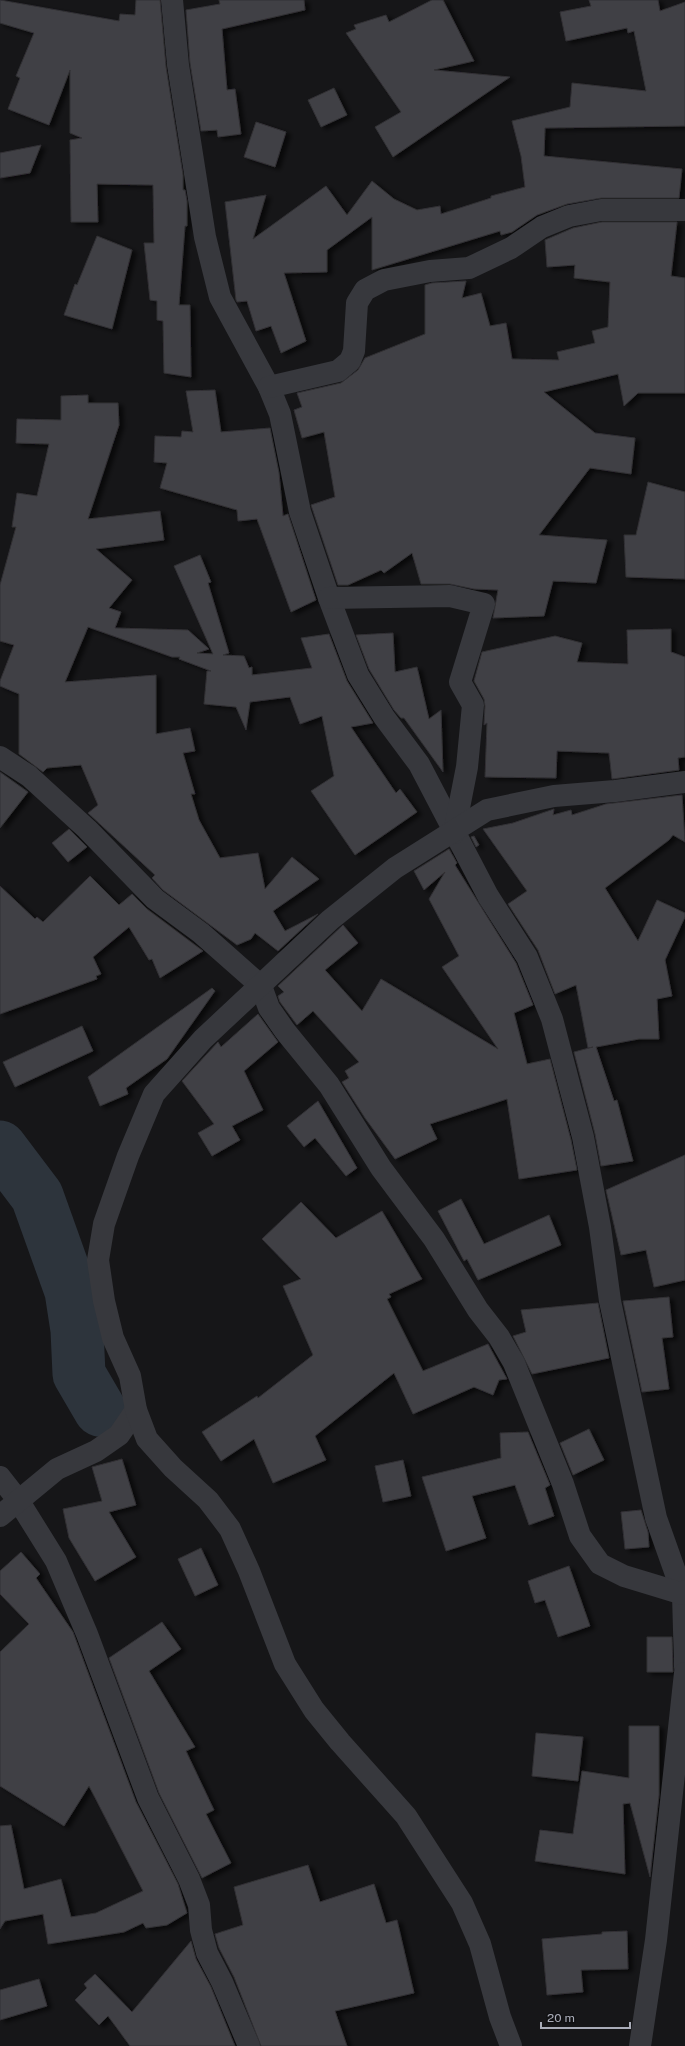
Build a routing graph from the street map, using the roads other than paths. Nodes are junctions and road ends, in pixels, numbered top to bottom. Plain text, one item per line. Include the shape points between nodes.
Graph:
1 (172, 0) edge
2 (685, 210) edge
3 (269, 387) junction
4 (329, 598) junction
5 (0, 757) edge
6 (685, 782) edge
7 (454, 833) junction
8 (261, 986) junction
9 (136, 1410) junction
10 (0, 1476) edge
11 (18, 1500) junction
12 (0, 1516) edge
13 (684, 1592) edge
14 (685, 1667) edge
15 (685, 1673) edge
16 (249, 2046) edge
17 (511, 2046) edge
18 (640, 2046) edge

1 - 3 street via 178,65 205,237 220,297
2 - 3 street via 601,210 570,216 542,227 511,248 469,268 430,270 384,280 365,290 357,304 354,351 350,361 338,371
3 - 4 street via 280,414 300,512
4 - 7 street via 358,674 384,717 419,764
4 - 7 street via 450,596 484,604 460,682 473,705 467,767
5 - 8 street via 29,776 87,829 155,899 201,933
6 - 7 street via 554,796 487,810
7 - 8 street via 395,868 330,920
7 - 13 street via 488,896 527,957 552,1019 583,1137 600,1227 610,1301 655,1510
8 - 9 street via 203,1039 154,1094 128,1156 104,1224 98,1260 104,1301 112,1338 130,1376
8 - 13 street via 269,1008 329,1085 381,1168 434,1239 478,1310 499,1337 514,1363 563,1484 580,1536 600,1564 624,1576
9 - 11 street via 119,1435 96,1451 57,1469
9 - 17 street via 147,1439 173,1468 208,1500 230,1529 249,1570 285,1664 314,1710 406,1816 462,1903 480,1944 500,2017
10 - 11 street
11 - 12 street
11 - 16 street via 56,1561 87,1634 148,1798 189,1879 199,1905 201,1930 207,1953
13 - 14 street
15 - 18 street via 656,1940

